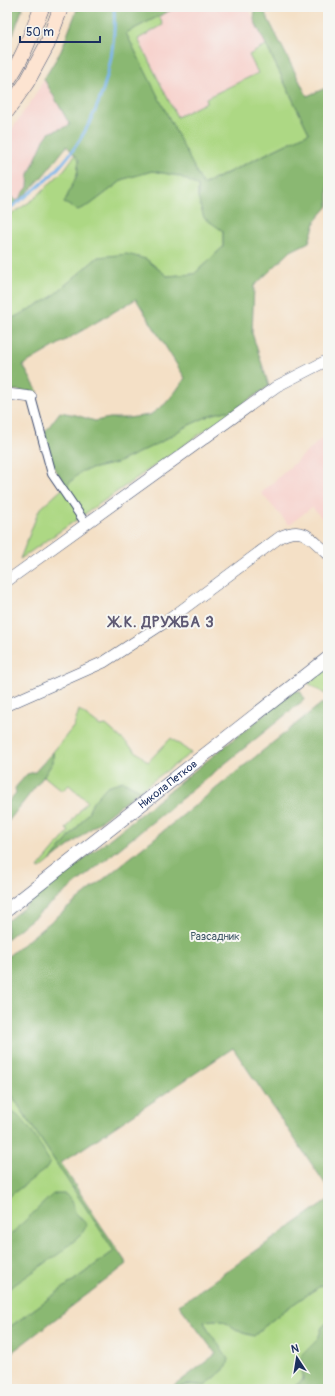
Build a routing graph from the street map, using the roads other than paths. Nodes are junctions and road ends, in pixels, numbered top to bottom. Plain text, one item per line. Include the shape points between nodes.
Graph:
1 (42, 7) edge
2 (61, 7) edge
3 (7, 81) edge
4 (7, 111) edge
5 (328, 360) edge
6 (7, 394) edge
7 (31, 396) joint
8 (86, 524) junction
9 (328, 554) edge
10 (7, 581) edge
11 (328, 658) edge
12 (7, 705) edge
13 (7, 910) edge

1 - 3 main road
2 - 4 main road via 47,44 27,82
5 - 8 street via 276,386
6 - 7 street
7 - 8 street via 52,474
8 - 10 street
9 - 12 street via 306,535 290,532 167,622 104,662
11 - 13 street, Никола Петков

